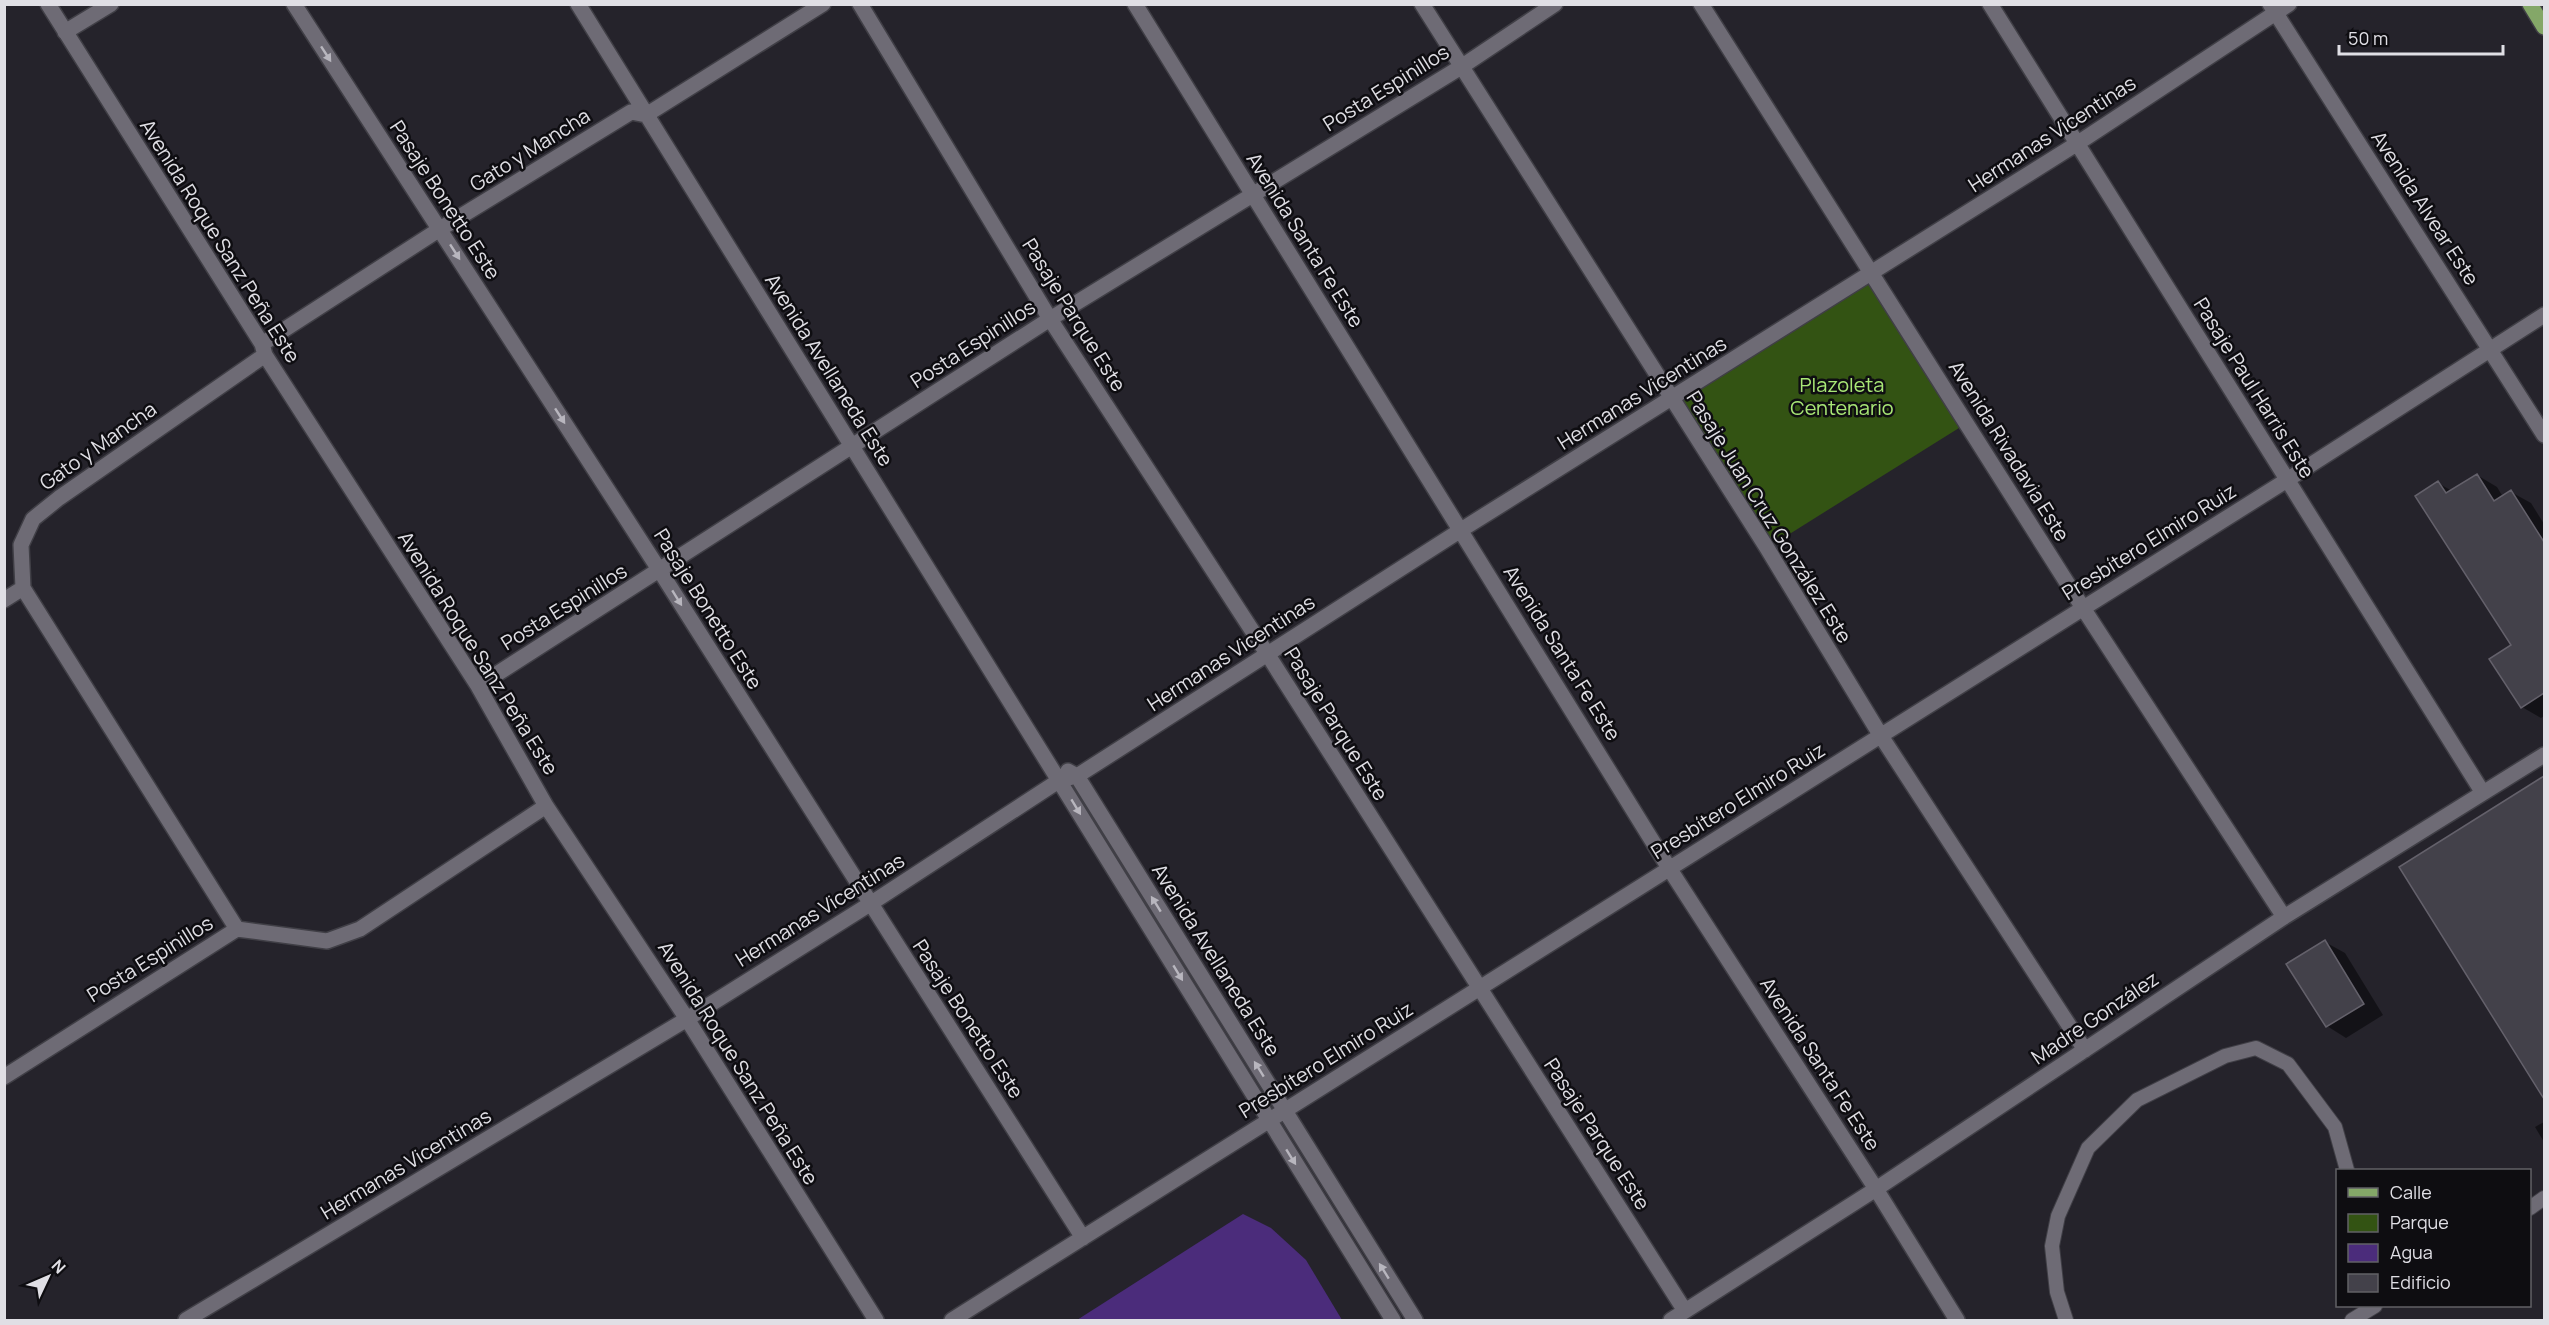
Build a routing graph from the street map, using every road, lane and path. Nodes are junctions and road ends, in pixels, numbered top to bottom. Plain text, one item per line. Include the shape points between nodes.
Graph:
1 (48, 4) edge
2 (111, 4) edge
3 (294, 4) edge
4 (578, 4) edge
5 (823, 4) edge
6 (860, 4) edge
7 (1135, 4) edge
8 (1422, 4) edge
9 (1555, 4) edge
10 (1701, 4) edge
11 (1990, 4) edge
12 (2289, 4) edge
13 (2530, 4) edge
14 (2272, 9) edge
15 (2544, 27) edge
16 (65, 33) junction
17 (1461, 67) junction
18 (646, 116) junction
19 (2078, 143) junction
20 (1251, 195) junction
21 (440, 229) junction
22 (1873, 273) junction
23 (2544, 315) edge
24 (1050, 319) junction
25 (263, 350) junction
26 (2491, 350) junction
27 (1671, 400) junction
28 (2544, 435) edge
29 (853, 447) junction
30 (2287, 480) junction
31 (1461, 530) junction
32 (660, 571) junction
33 (23, 588) junction
34 (4, 600) edge
35 (2083, 608) junction
36 (1268, 655) junction
37 (478, 686) junction
38 (1881, 736) junction
39 (2544, 755) edge
40 (1045, 757) junction
41 (1077, 776) junction
42 (1060, 780) junction
43 (2483, 793) junction
44 (546, 806) junction
45 (1669, 868) junction
46 (870, 904) junction
47 (2284, 917) junction
48 (237, 929) junction
49 (1478, 988) junction
50 (687, 1019) junction
51 (2085, 1050) junction
52 (4, 1077) edge
53 (1286, 1111) junction
54 (1268, 1121) junction
55 (2347, 1169) edge
56 (1876, 1189) junction
57 (2544, 1198) edge
58 (2531, 1207) edge
59 (1083, 1238) junction
60 (2369, 1307) edge
61 (1685, 1311) junction
62 (186, 1320) edge
63 (876, 1320) edge
64 (952, 1320) edge
65 (1393, 1320) edge
66 (1414, 1320) edge
67 (1671, 1320) edge
68 (1957, 1320) edge
69 (2066, 1320) edge
70 (2352, 1320) edge

1 - 16 street, Avenida Roque Sanz Peña Este
2 - 16 street
3 -> 21 street, Pasaje Bonetto Este
4 - 18 street, Avenida Avellaneda Este
5 - 18 street, Gato y Mancha
6 - 24 street, Pasaje Parque Este
7 - 20 street, Avenida Santa Fe Este
8 - 17 street, Pasaje Juan Cruz González Este
9 - 17 street, Posta Espinillos
10 - 22 street, Avenida Rivadavia Este
11 - 19 street, Pasaje Paul Harris Este
12 - 14 street, Hermanas Vicentinas
13 - 15 main road
14 - 19 street, Hermanas Vicentinas
14 - 26 street, Avenida Alvear Este
16 - 25 street, Avenida Roque Sanz Peña Este
17 - 20 street, Posta Espinillos
17 - 27 street, Pasaje Juan Cruz González Este
18 - 21 street, Gato y Mancha via 630,112
18 - 29 street, Avenida Avellaneda Este
19 - 22 street, Hermanas Vicentinas
19 - 30 street, Pasaje Paul Harris Este
20 - 24 street, Posta Espinillos
20 - 31 street, Avenida Santa Fe Este
21 - 25 street, Gato y Mancha
21 -> 32 street, Pasaje Bonetto Este
22 - 27 street, Hermanas Vicentinas
22 - 35 street, Avenida Rivadavia Este
23 - 26 street, Presbítero Elmiro Ruiz
24 - 29 street, Posta Espinillos
24 - 36 street, Pasaje Parque Este
25 - 33 street, Gato y Mancha via 33,519 21,545
25 - 37 street, Avenida Roque Sanz Peña Este
26 - 28 street, Avenida Alvear Este
26 - 30 street, Presbítero Elmiro Ruiz
27 - 31 street, Hermanas Vicentinas
27 - 38 street, Pasaje Juan Cruz González Este
29 - 32 street, Posta Espinillos
29 - 40 street, Avenida Avellaneda Este
30 - 35 street, Presbítero Elmiro Ruiz
30 - 43 street, Pasaje Paul Harris Este
31 - 36 street, Hermanas Vicentinas
31 - 45 street, Avenida Santa Fe Este
32 - 37 street, Posta Espinillos
32 -> 46 street, Pasaje Bonetto Este
33 - 34 street
33 - 48 street
35 - 38 street, Presbítero Elmiro Ruiz
35 - 47 street, Avenida Rivadavia Este
36 - 41 street, Hermanas Vicentinas
36 - 49 street, Pasaje Parque Este
37 - 44 street, Avenida Roque Sanz Peña Este
38 - 45 street, Presbítero Elmiro Ruiz
38 - 51 street, Pasaje Juan Cruz González Este
39 - 43 street, Madre González
40 - 41 street, Avenida Avellaneda Este
40 - 42 street, Avenida Avellaneda Este
41 - 42 street, Hermanas Vicentinas
53 -> 41 street, Avenida Avellaneda Este
42 - 46 street, Hermanas Vicentinas
42 -> 54 street, Avenida Avellaneda Este
43 - 47 street, Madre González
44 - 48 street, Posta Espinillos via 360,930 327,941
44 - 50 street, Avenida Roque Sanz Peña Este
45 - 49 street, Presbítero Elmiro Ruiz
45 - 56 street, Avenida Santa Fe Este
46 - 50 street, Hermanas Vicentinas
46 - 59 street, Pasaje Bonetto Este
47 - 51 street, Madre González
48 - 52 street, Posta Espinillos
49 - 53 street, Presbítero Elmiro Ruiz
49 - 61 street, Pasaje Parque Este
50 - 62 street, Hermanas Vicentinas
50 - 63 street, Avenida Roque Sanz Peña Este
51 - 56 street, Madre González
53 - 54 street, Presbítero Elmiro Ruiz
66 -> 53 street, Avenida Avellaneda Este
54 - 59 street, Presbítero Elmiro Ruiz
54 -> 65 street, Avenida Avellaneda Este
55 - 69 lane via 2335,1127 2295,1073 2288,1064 2256,1048 2225,1056 2137,1100 2088,1148 2058,1216 2052,1246 2057,1292
56 - 61 street, Madre González
56 - 68 street, Avenida Santa Fe Este
57 - 58 lane
59 - 64 street, Presbítero Elmiro Ruiz
60 - 70 lane
61 - 67 street, Madre González

